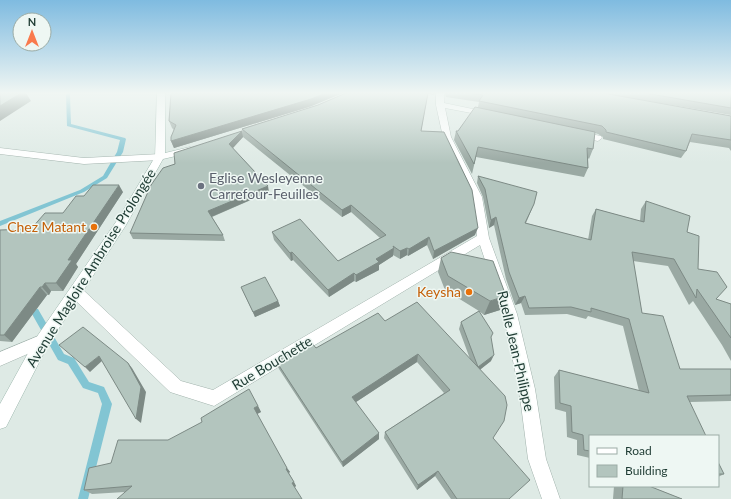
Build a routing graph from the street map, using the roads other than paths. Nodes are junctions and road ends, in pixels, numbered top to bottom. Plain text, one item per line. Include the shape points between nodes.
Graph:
1 (161, 116) edge
2 (443, 116) edge
3 (571, 133) edge
4 (598, 138) dead end
5 (196, 148) edge
6 (0, 151) edge
7 (160, 157) junction
8 (483, 238) junction
9 (76, 292) junction
10 (43, 340) junction
11 (0, 359) edge
12 (0, 421) edge
13 (551, 499) edge

1 - 7 street
2 - 8 street, Ruelle Jean-Philippe via 447,137 477,197
3 - 4 street
5 - 7 street
6 - 7 street via 84,161
7 - 9 street, Avenue Magloire Ambroise Prolongée
8 - 9 street, Rue Bouchette via 214,398 176,387
8 - 13 street, Ruelle Jean-Philippe via 510,314 537,458
9 - 10 street, Avenue Magloire Ambroise Prolongée
10 - 11 street
10 - 12 street, Avenue Magloire Ambroise Prolongée

